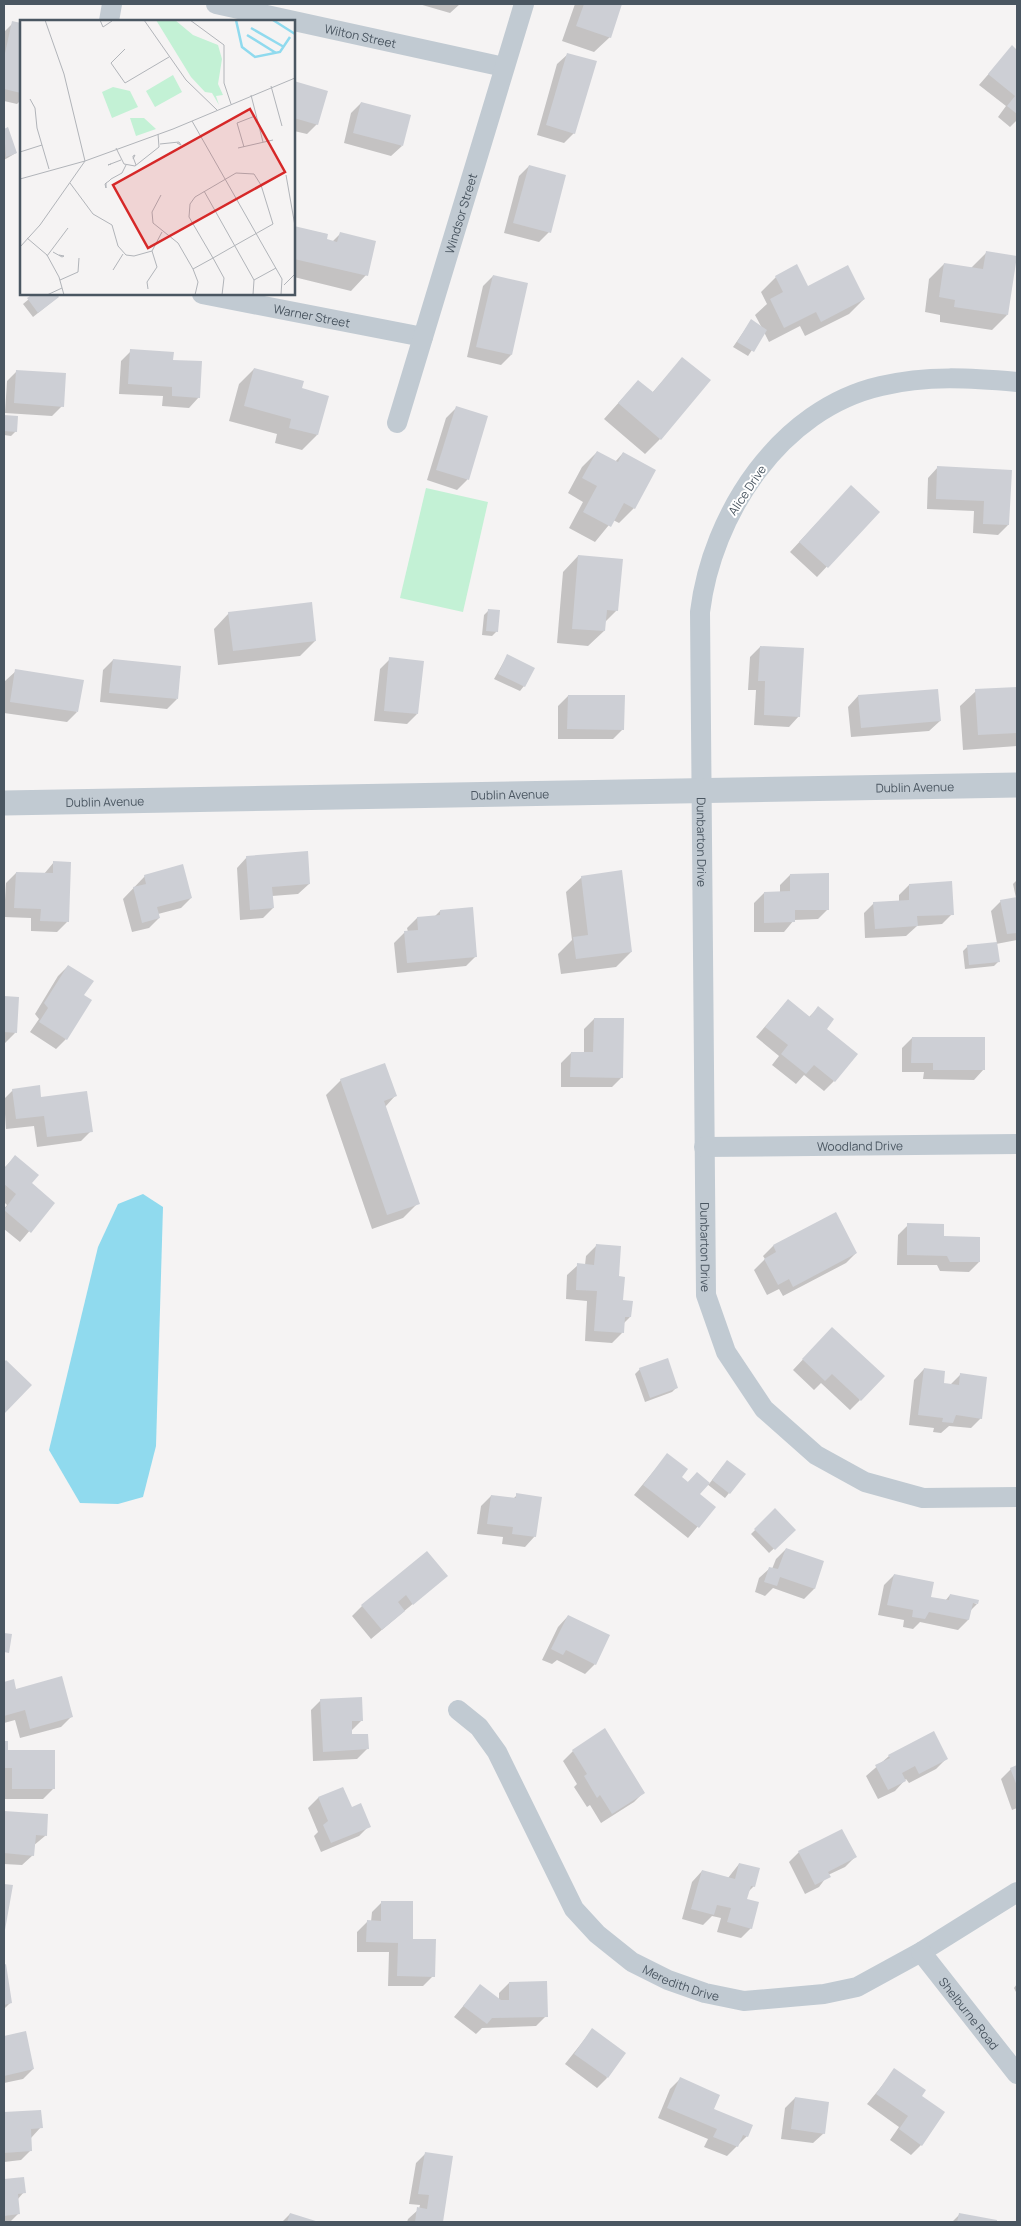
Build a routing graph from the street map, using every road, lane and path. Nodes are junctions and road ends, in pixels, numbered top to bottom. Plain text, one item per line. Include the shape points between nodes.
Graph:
1 (112, 4) edge
2 (216, 4) edge
3 (524, 4) edge
4 (109, 20) edge
5 (289, 20) edge
6 (295, 21) edge
7 (504, 67) junction
8 (207, 295) edge
9 (423, 338) junction
10 (1017, 382) edge
11 (397, 423) dead end
12 (1017, 785) edge
13 (703, 790) junction
14 (4, 803) edge
15 (1017, 1144) edge
16 (704, 1147) junction
17 (1017, 1496) edge
18 (458, 1710) dead end
19 (1017, 1892) edge
20 (921, 1952) junction
21 (1017, 2074) edge

1 - 4 street
2 - 5 street, Wilton Street
3 - 7 street, Windsor Street
6 - 7 street, Wilton Street
7 - 9 street, Windsor Street
8 - 9 street, Warner Street
9 - 11 street, Windsor Street
10 - 13 street, Alice Drive via 927,378 857,393 816,415 780,445 763,465 725,524 708,566 703,590 700,612
12 - 13 street, Dublin Avenue
13 - 14 street, Dublin Avenue
13 - 16 street, Dunbarton Drive
15 - 16 street, Woodland Drive
16 - 17 street, Dunbarton Drive via 706,1295 726,1352 764,1409 816,1455 865,1482 923,1498
18 - 20 street, Meredith Drive via 479,1727 497,1752 574,1908 597,1934 632,1962 696,1990 744,2001 824,1994 857,1987
19 - 20 street, Meredith Drive
20 - 21 street, Shelburne Road

